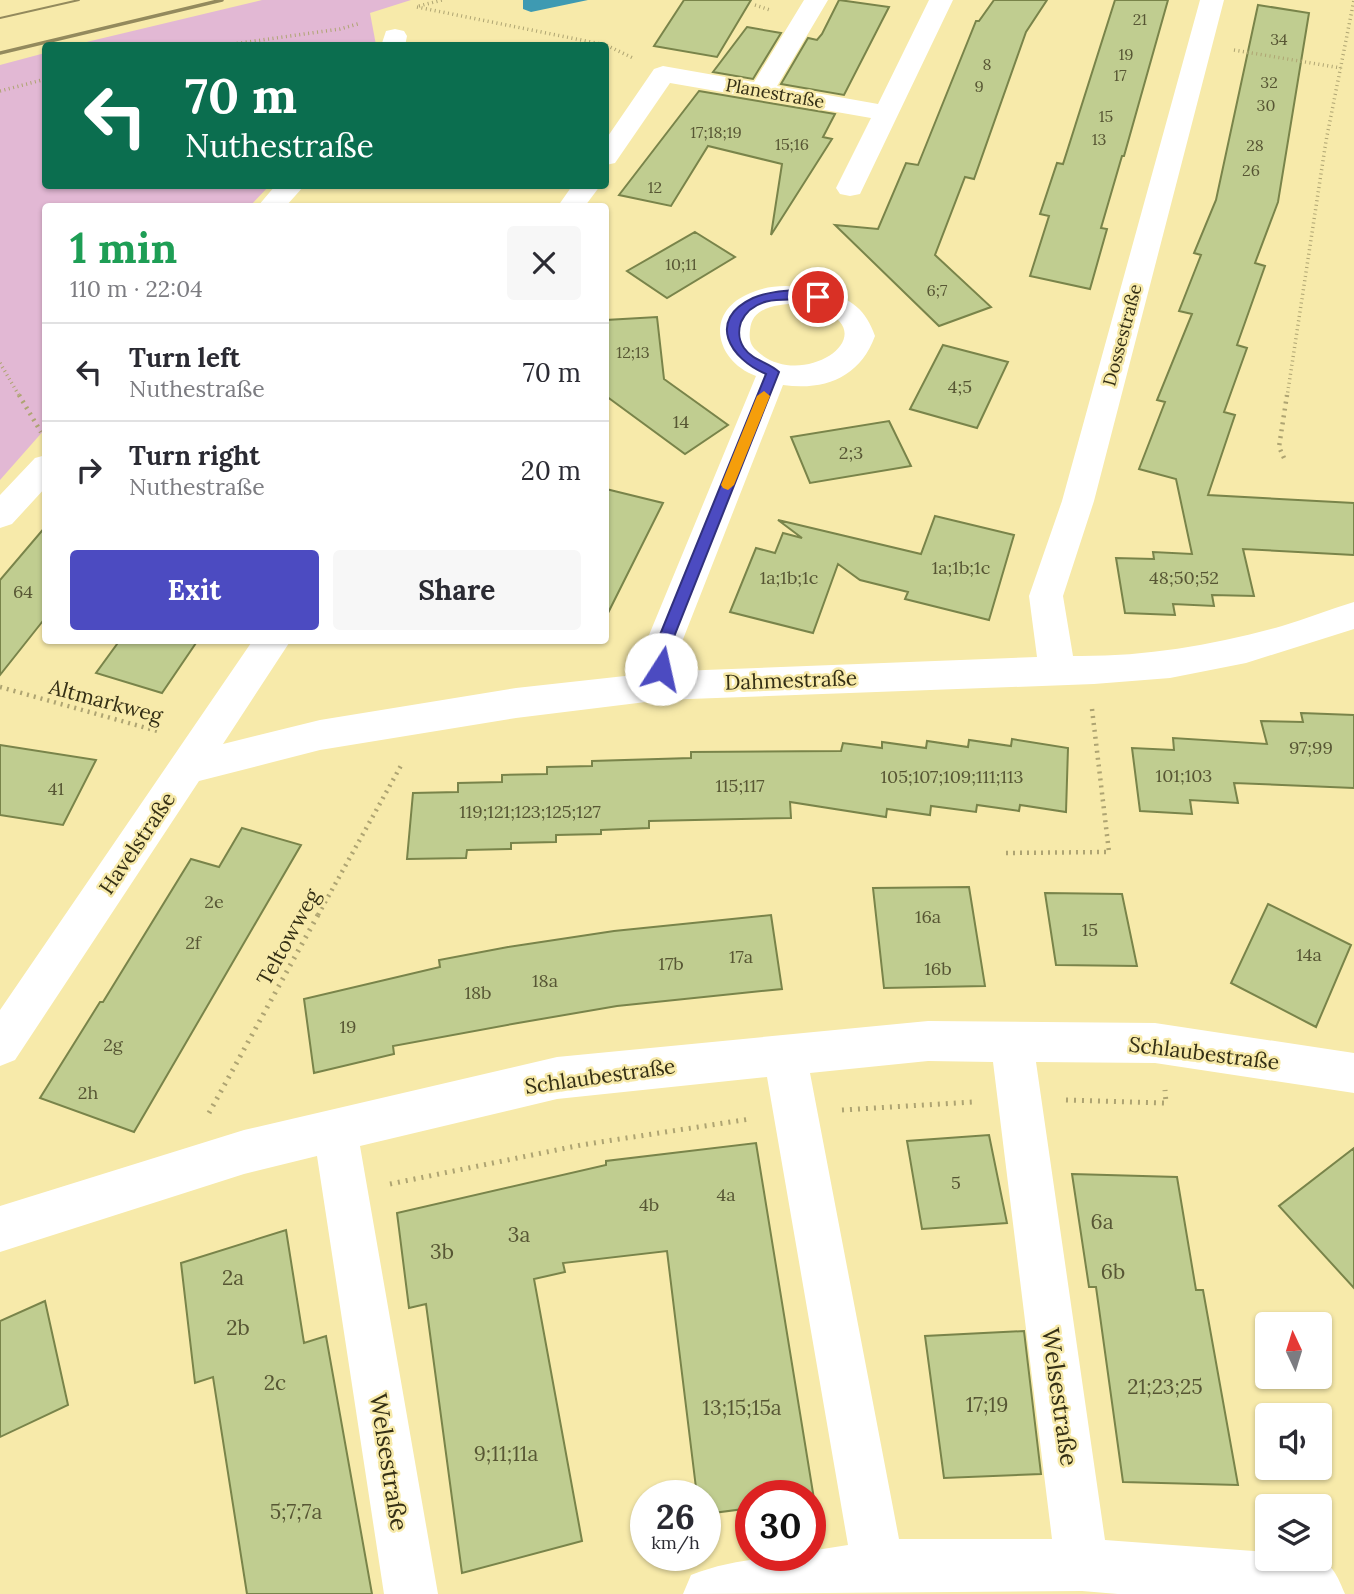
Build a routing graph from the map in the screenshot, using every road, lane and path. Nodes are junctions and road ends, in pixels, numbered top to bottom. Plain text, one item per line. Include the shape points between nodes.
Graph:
1 (816, 0) edge
2 (941, 0) edge
3 (1212, 0) edge
4 (1354, 0) edge
5 (417, 6) dead end
6 (370, 20) dead end
7 (247, 42) edge
8 (591, 42) edge
9 (1200, 44) junction
10 (609, 47) edge
11 (1341, 68) junction
12 (663, 74) junction
13 (42, 80) edge
14 (0, 91) edge
15 (761, 91) junction
16 (886, 113) junction
17 (609, 153) edge
18 (850, 188) dead end
19 (287, 189) edge
20 (274, 203) edge
21 (0, 363) edge
22 (773, 372) dead end
23 (42, 432) edge
24 (1284, 458) dead end
25 (42, 470) edge
26 (0, 516) edge
27 (1354, 615) edge
28 (270, 644) edge
29 (1072, 670) junction
30 (662, 685) junction
31 (0, 687) edge
32 (427, 717) junction
33 (196, 756) junction
34 (1006, 853) dead end
35 (1012, 1042) junction
36 (0, 1046) edge
37 (785, 1054) junction
38 (1354, 1073) edge
39 (1019, 1099) junction
40 (796, 1112) junction
41 (335, 1131) junction
42 (177, 1172) junction
43 (345, 1193) junction
44 (0, 1228) edge
45 (1083, 1565) junction
46 (878, 1566) junction
47 (411, 1594) edge
48 (710, 1594) edge
49 (1318, 1594) edge

1 - 15 street
2 - 16 street
3 - 9 street, Dossestraße
4 - 11 path
5 - 8 path
6 - 7 path via 340,29
9 - 11 path
9 - 29 street, Dossestraße via 1078,501 1046,596
10 - 12 path
11 - 24 path via 1279,447
12 - 15 street, Planestraße
12 - 17 street
13 - 14 path
15 - 16 street, Planestraße
16 - 18 street
19 - 20 street
21 - 23 path
22 - 30 street via 660,652
25 - 26 street
27 - 29 street, Dahmestraße via 1205,658
28 - 33 street, Havelstraße
29 - 30 street, Dahmestraße
29 - 34 path via 1109,852
30 - 32 street, Dahmestraße
31 - 33 path, Altmarkweg
32 - 33 street, Dahmestraße
32 - 42 path, Teltowweg
33 - 36 street, Havelstraße
35 - 37 street, Schlaubestraße via 928,1041
35 - 38 street, Schlaubestraße via 1156,1042
35 - 39 street
37 - 40 street
37 - 41 street, Schlaubestraße via 557,1077
39 - 40 path
39 - 45 street, Welsestraße
40 - 43 path via 581,1145
40 - 46 street
41 - 42 street, Schlaubestraße
41 - 43 street
42 - 44 street, Schlaubestraße
43 - 47 street, Welsestraße
45 - 46 street
45 - 49 street via 1307,1581
46 - 48 street

